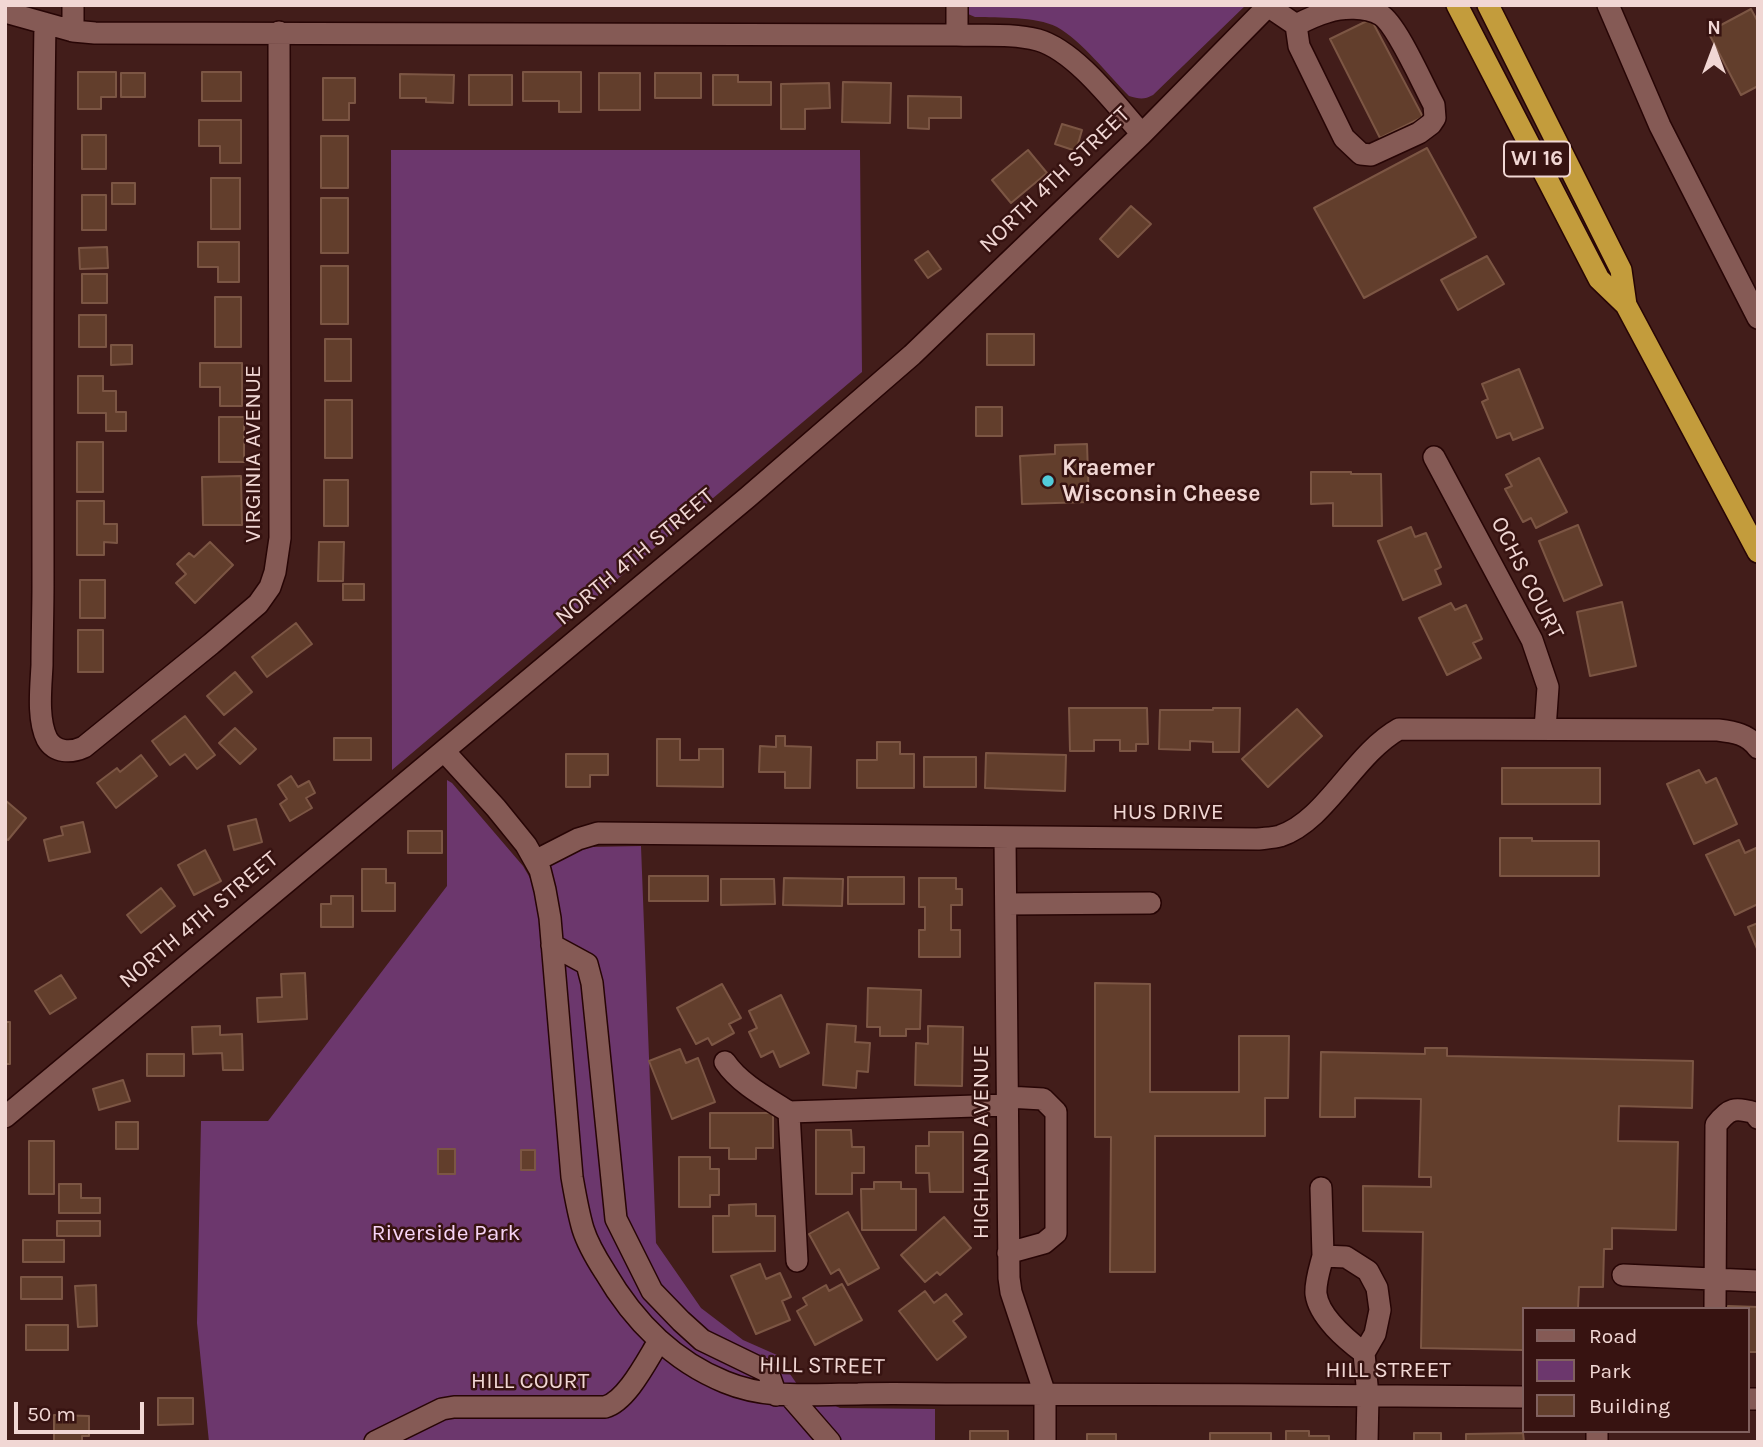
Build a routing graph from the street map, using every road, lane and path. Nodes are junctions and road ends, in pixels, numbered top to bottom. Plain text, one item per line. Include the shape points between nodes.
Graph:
1 (73, 5) edge
2 (957, 5) edge
3 (1457, 5) edge
4 (1488, 5) edge
5 (1608, 5) edge
6 (1268, 6) edge
7 (5, 12) edge
8 (45, 24) junction
9 (1296, 25) junction
10 (73, 31) junction
11 (279, 32) junction
12 (957, 35) junction
13 (1142, 134) junction
14 (1626, 305) junction
15 (1758, 318) edge
16 (1434, 457) dead end
17 (1758, 552) edge
18 (1545, 729) junction
19 (1758, 748) edge
20 (444, 751) junction
21 (1005, 837) junction
22 (535, 861) junction
23 (1150, 903) dead end
24 (1006, 904) junction
25 (552, 945) junction
26 (725, 1062) dead end
27 (1007, 1101) junction
28 (789, 1112) junction
29 (5, 1117) edge
30 (1758, 1118) edge
31 (1321, 1188) dead end
32 (616, 1219) junction
33 (586, 1236) junction
34 (1008, 1254) junction
35 (1323, 1256) junction
36 (797, 1261) dead end
37 (1623, 1275) dead end
38 (1715, 1280) junction
39 (1758, 1281) edge
40 (1715, 1307) edge
41 (659, 1341) junction
42 (1364, 1353) junction
43 (1045, 1394) junction
44 (783, 1395) junction
45 (1368, 1396) junction
46 (1522, 1397) edge
47 (375, 1442) edge
48 (830, 1442) edge
49 (1045, 1442) edge
50 (1367, 1442) edge

1 - 10 street
2 - 12 street
3 - 14 highway, WI 16 via 1599,279
4 - 14 highway, WI 16 via 1621,270
5 - 15 street via 1660,126
6 - 9 street
6 - 13 street, NORTH 4TH STREET
7 - 8 street
8 - 10 street
8 - 11 street, VIRGINIA AVENUE via 41,709 47,740 64,751 84,747 211,644 258,604 275,572 281,538
9 - 9 street via 1328,11 1368,9 1381,15 1392,26 1434,105 1432,124 1371,155 1361,154 1344,138 1299,46
10 - 11 street
11 - 12 street
12 - 13 street via 1020,37 1048,44 1077,63
13 - 20 street, NORTH 4TH STREET via 912,355
14 - 17 highway, WI 16
16 - 18 street, OCHS COURT via 1532,640 1548,687
18 - 19 street, HUS DRIVE via 1718,730 1739,733
18 - 21 street, HUS DRIVE via 1399,729 1364,757 1303,824 1278,837
20 - 22 street, HILL STREET via 496,808
20 - 29 street, NORTH 4TH STREET
21 - 22 street, HUS DRIVE via 598,833
21 - 24 street, HIGHLAND AVENUE
22 - 25 street, HILL STREET via 545,890
23 - 24 street
24 - 27 street, HIGHLAND AVENUE
25 - 32 street via 587,964 592,983
25 - 33 street, HILL STREET via 572,1177
26 - 28 street
27 - 28 street
27 - 34 street, HIGHLAND AVENUE
27 - 34 street via 1043,1099 1056,1112 1056,1233 1044,1243
28 - 36 street
30 - 38 street via 1739,1108 1724,1114 1716,1125
31 - 35 street
32 - 33 street
32 - 44 street via 652,1292 702,1340 768,1372
33 - 41 street, HILL STREET via 616,1292
34 - 43 street, HIGHLAND AVENUE via 1012,1292
35 - 42 street via 1316,1295 1340,1334
35 - 42 street via 1346,1257 1368,1271 1377,1288 1380,1310 1375,1334
37 - 38 street
38 - 39 street
38 - 40 street
41 - 44 street, HILL STREET via 706,1374 746,1390
41 - 47 street, HILL COURT via 613,1405 454,1407
42 - 45 street
43 - 44 street, HILL STREET
43 - 45 street, HILL STREET
43 - 49 street, HIGHLAND AVENUE
44 - 48 street
45 - 46 street, HILL STREET
45 - 50 street

